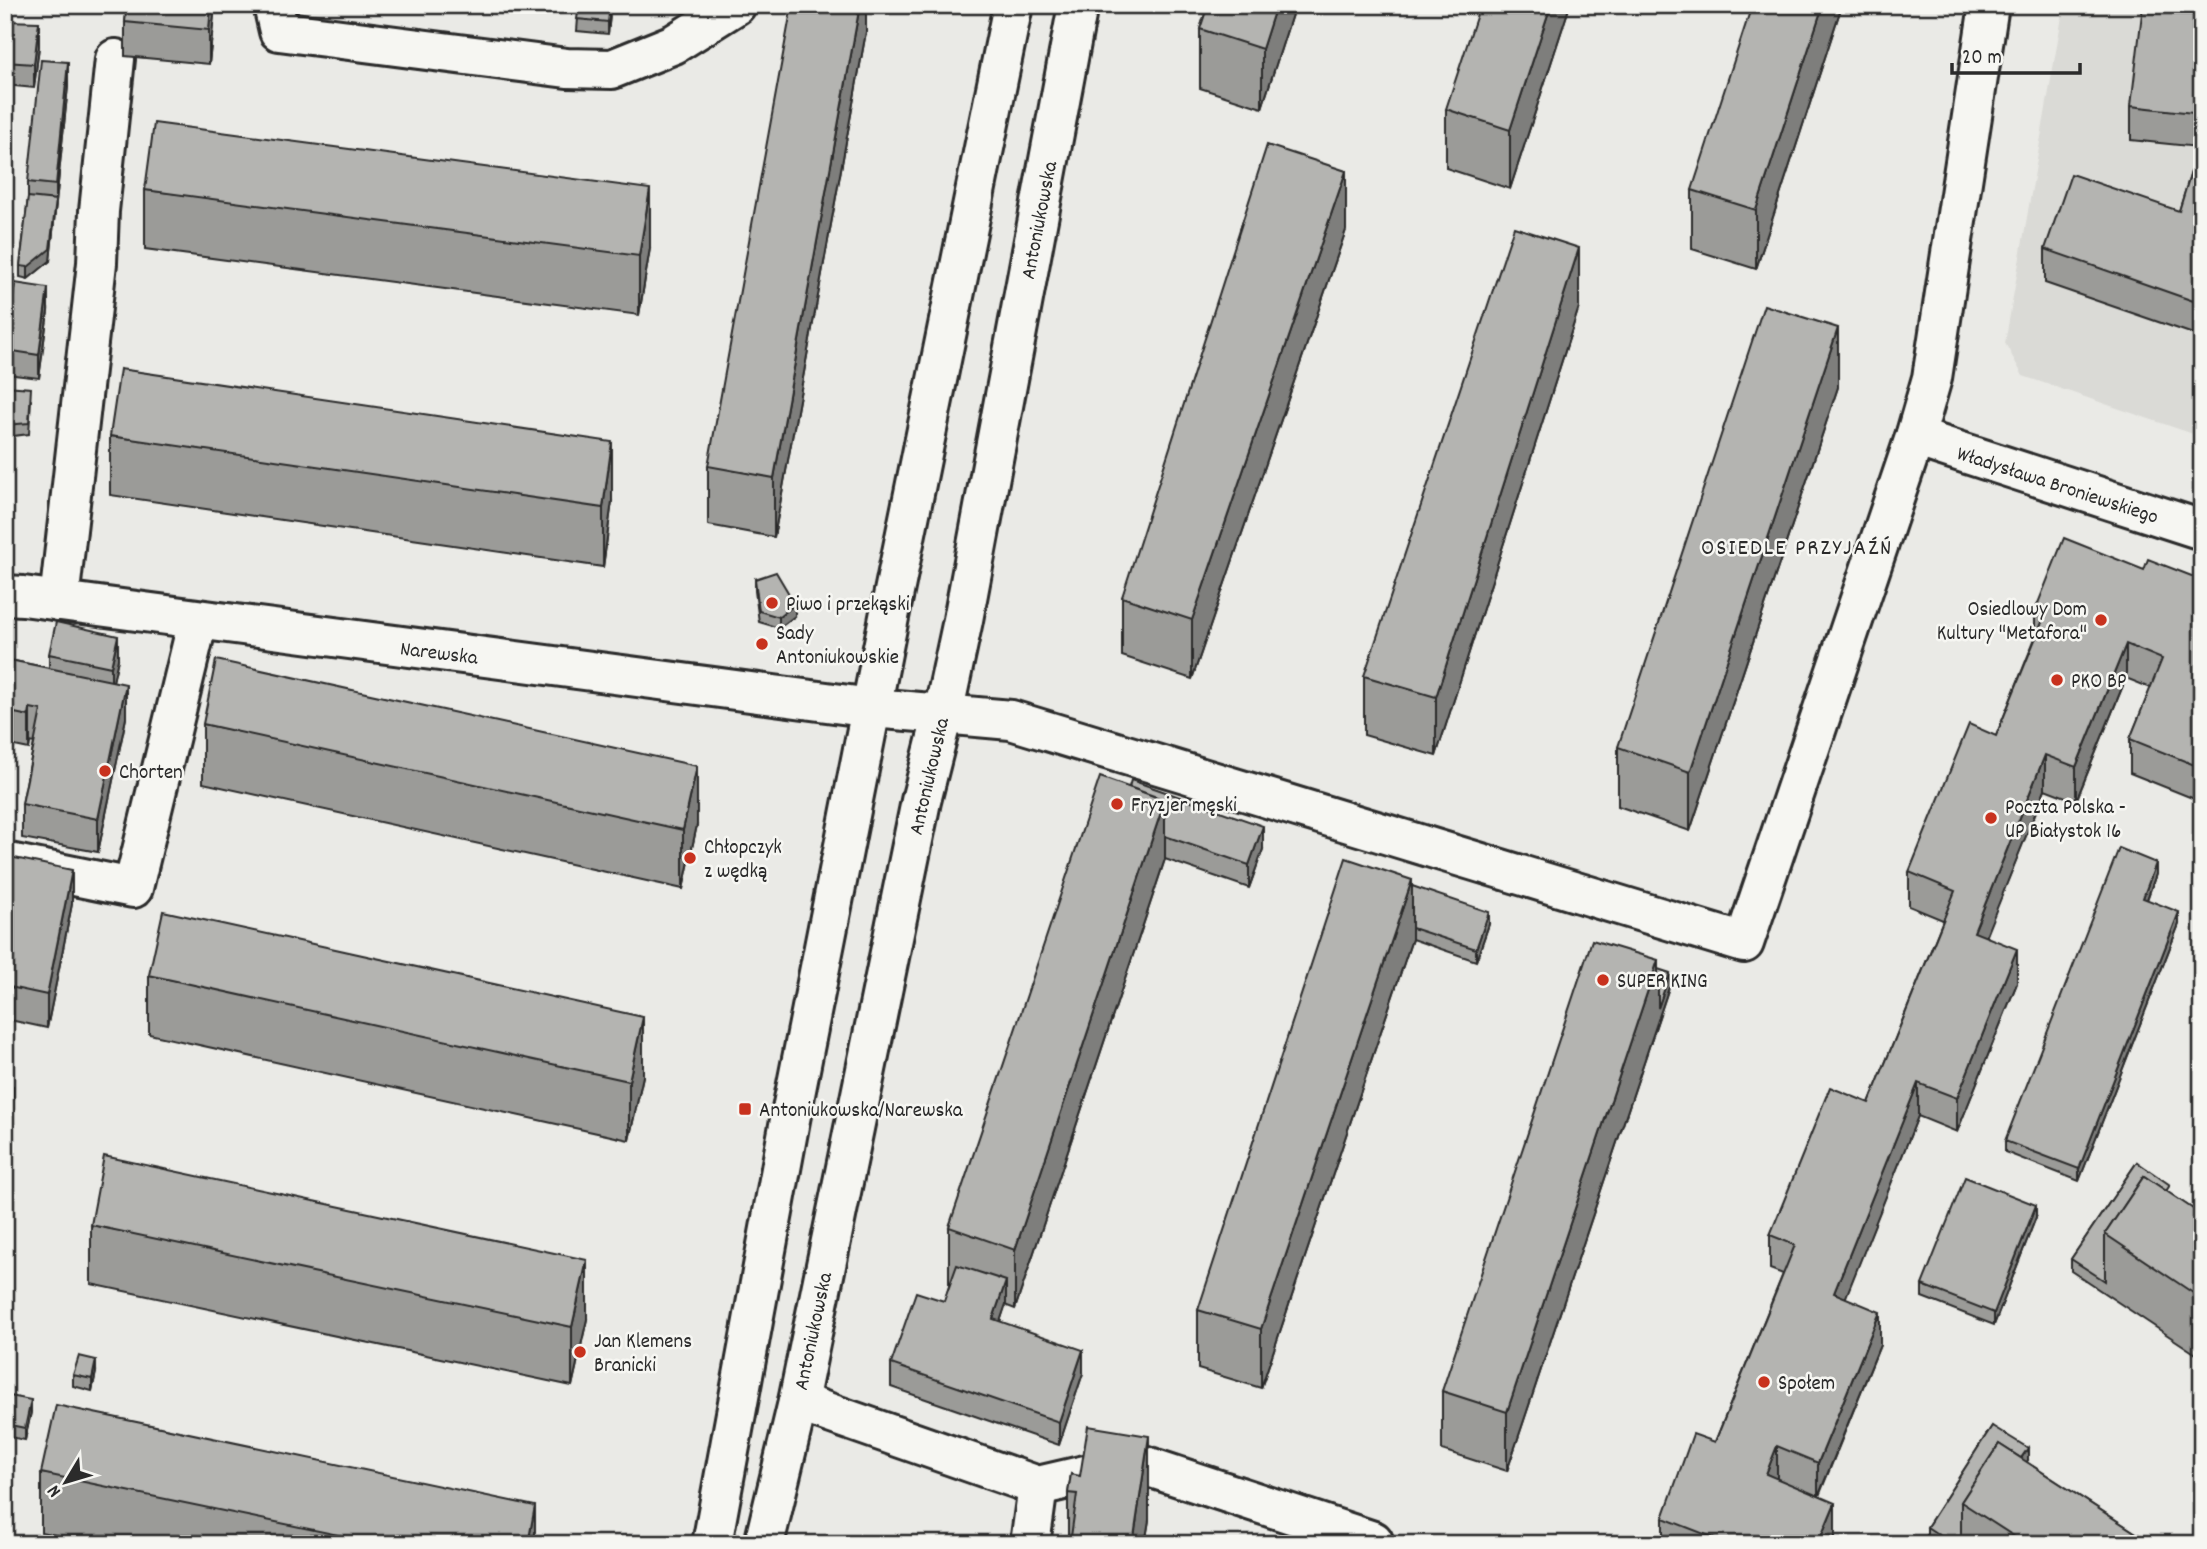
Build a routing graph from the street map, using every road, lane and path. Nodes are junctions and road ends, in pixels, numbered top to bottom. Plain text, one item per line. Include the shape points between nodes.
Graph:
1 (273, 5) edge
2 (736, 5) edge
3 (1013, 5) edge
4 (1078, 5) edge
5 (1989, 5) edge
6 (115, 59) dead end
7 (1915, 438) junction
8 (2202, 530) edge
9 (5, 595) edge
10 (59, 601) junction
11 (198, 620) junction
12 (872, 708) junction
13 (943, 714) junction
14 (5, 862) edge
15 (798, 1402) junction
16 (1038, 1486) junction
17 (712, 1544) edge
18 (764, 1544) edge
19 (1030, 1544) edge
20 (1373, 1544) edge

1 - 2 street via 279,31 567,68 612,69 674,44
3 - 12 street
4 - 13 street, Antoniukowska
5 - 7 street via 1932,379
6 - 10 street
7 - 8 street, Władysława Broniewskiego
7 - 13 street, Narewska via 1744,943 1011,720
9 - 10 street, Narewska
10 - 11 street, Narewska
11 - 12 street, Narewska
11 - 14 street via 133,888
12 - 13 street, Narewska
12 - 17 street
13 - 15 street, Antoniukowska via 921,801
15 - 16 street
15 - 18 street, Antoniukowska
16 - 19 street
16 - 20 street via 1137,1463

